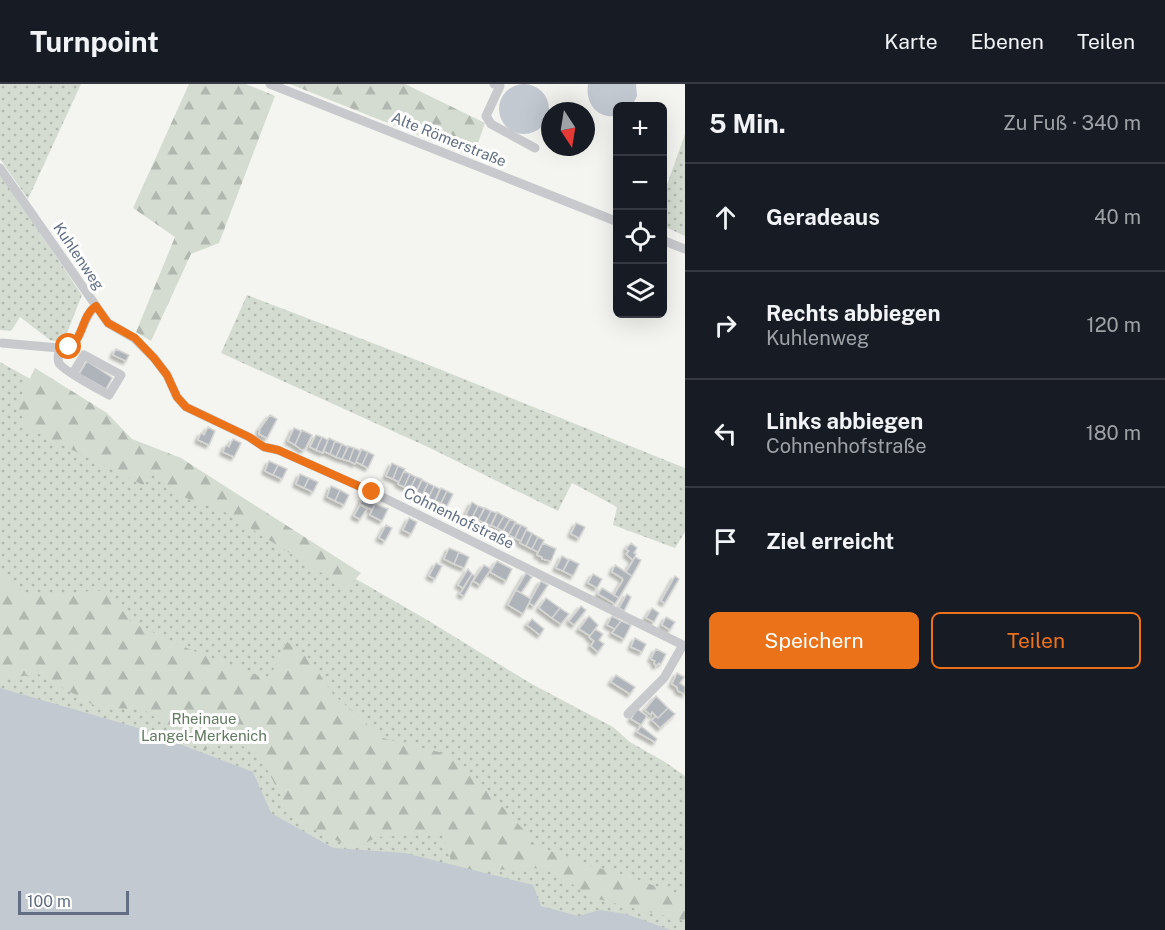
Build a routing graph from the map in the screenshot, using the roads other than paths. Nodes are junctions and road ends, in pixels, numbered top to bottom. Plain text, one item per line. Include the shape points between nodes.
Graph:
1 (270, 84) edge
2 (494, 84) edge
3 (535, 148) dead end
4 (0, 168) edge
5 (613, 220) edge
6 (667, 242) edge
7 (685, 249) edge
8 (96, 306) junction
9 (2, 343) dead end
10 (59, 348) junction
11 (72, 373) junction
12 (186, 407) joint
13 (684, 645) edge
14 (628, 714) dead end

1 - 5 street, Alte Römerstraße
2 - 3 street via 500,86 486,116 491,124
4 - 8 street, Kuhlenweg
6 - 7 street
8 - 10 street via 89,311 73,345
8 - 12 street, Kuhlenweg via 108,323 135,338 154,358
9 - 10 street
10 - 11 street via 58,362
11 - 11 street via 84,355 121,375 109,395
12 - 13 street, Cohnenhofstraße via 264,447 372,492
13 - 14 street via 663,678

